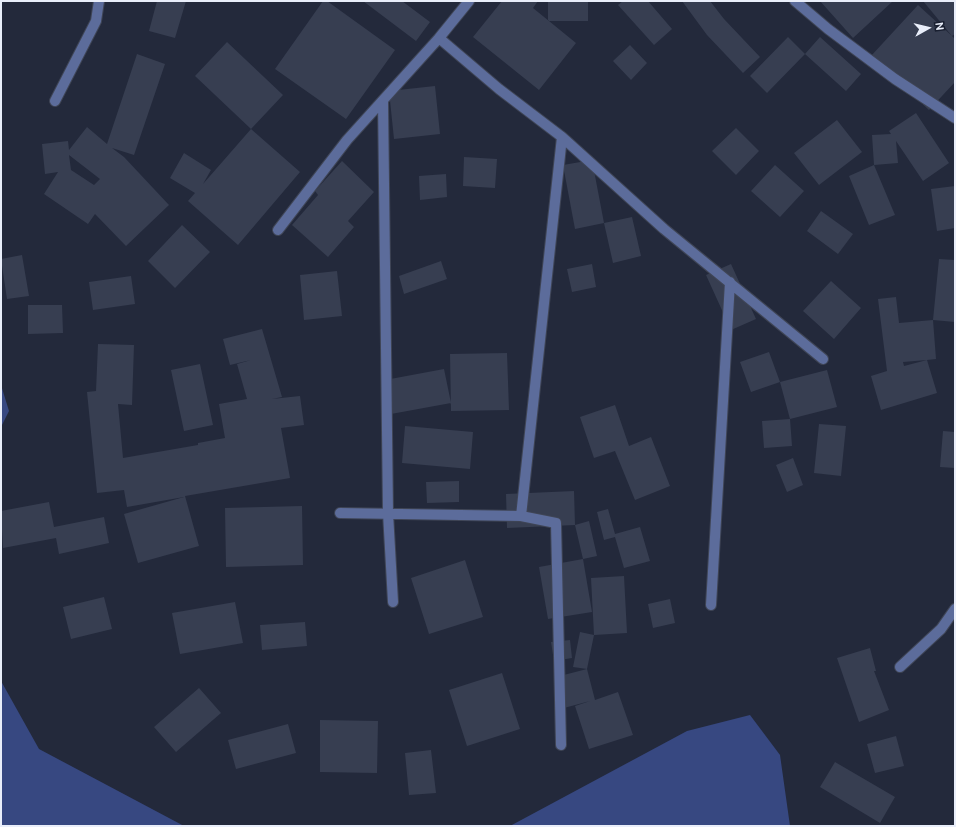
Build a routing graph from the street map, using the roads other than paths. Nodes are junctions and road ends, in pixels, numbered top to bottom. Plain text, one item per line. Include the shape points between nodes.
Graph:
1 (99, 1) edge
2 (469, 1) edge
3 (798, 2) edge
4 (439, 38) junction
5 (55, 101) dead end
6 (383, 101) junction
7 (955, 118) edge
8 (562, 137) junction
9 (278, 230) dead end
10 (730, 282) junction
11 (823, 359) dead end
12 (340, 513) dead end
13 (388, 513) junction
14 (521, 516) junction
15 (393, 602) dead end
16 (711, 605) dead end
17 (955, 609) edge
18 (900, 667) dead end
19 (561, 745) dead end

1 - 5 street via 96,22
2 - 4 street
3 - 7 street via 828,29 895,79
4 - 6 street
4 - 8 street via 499,89
6 - 9 street via 347,140
6 - 13 street
8 - 10 street via 664,228
8 - 14 street
10 - 11 street
10 - 16 street
12 - 13 street
13 - 14 street
13 - 15 street
14 - 19 street via 556,522
17 - 18 street via 941,629

